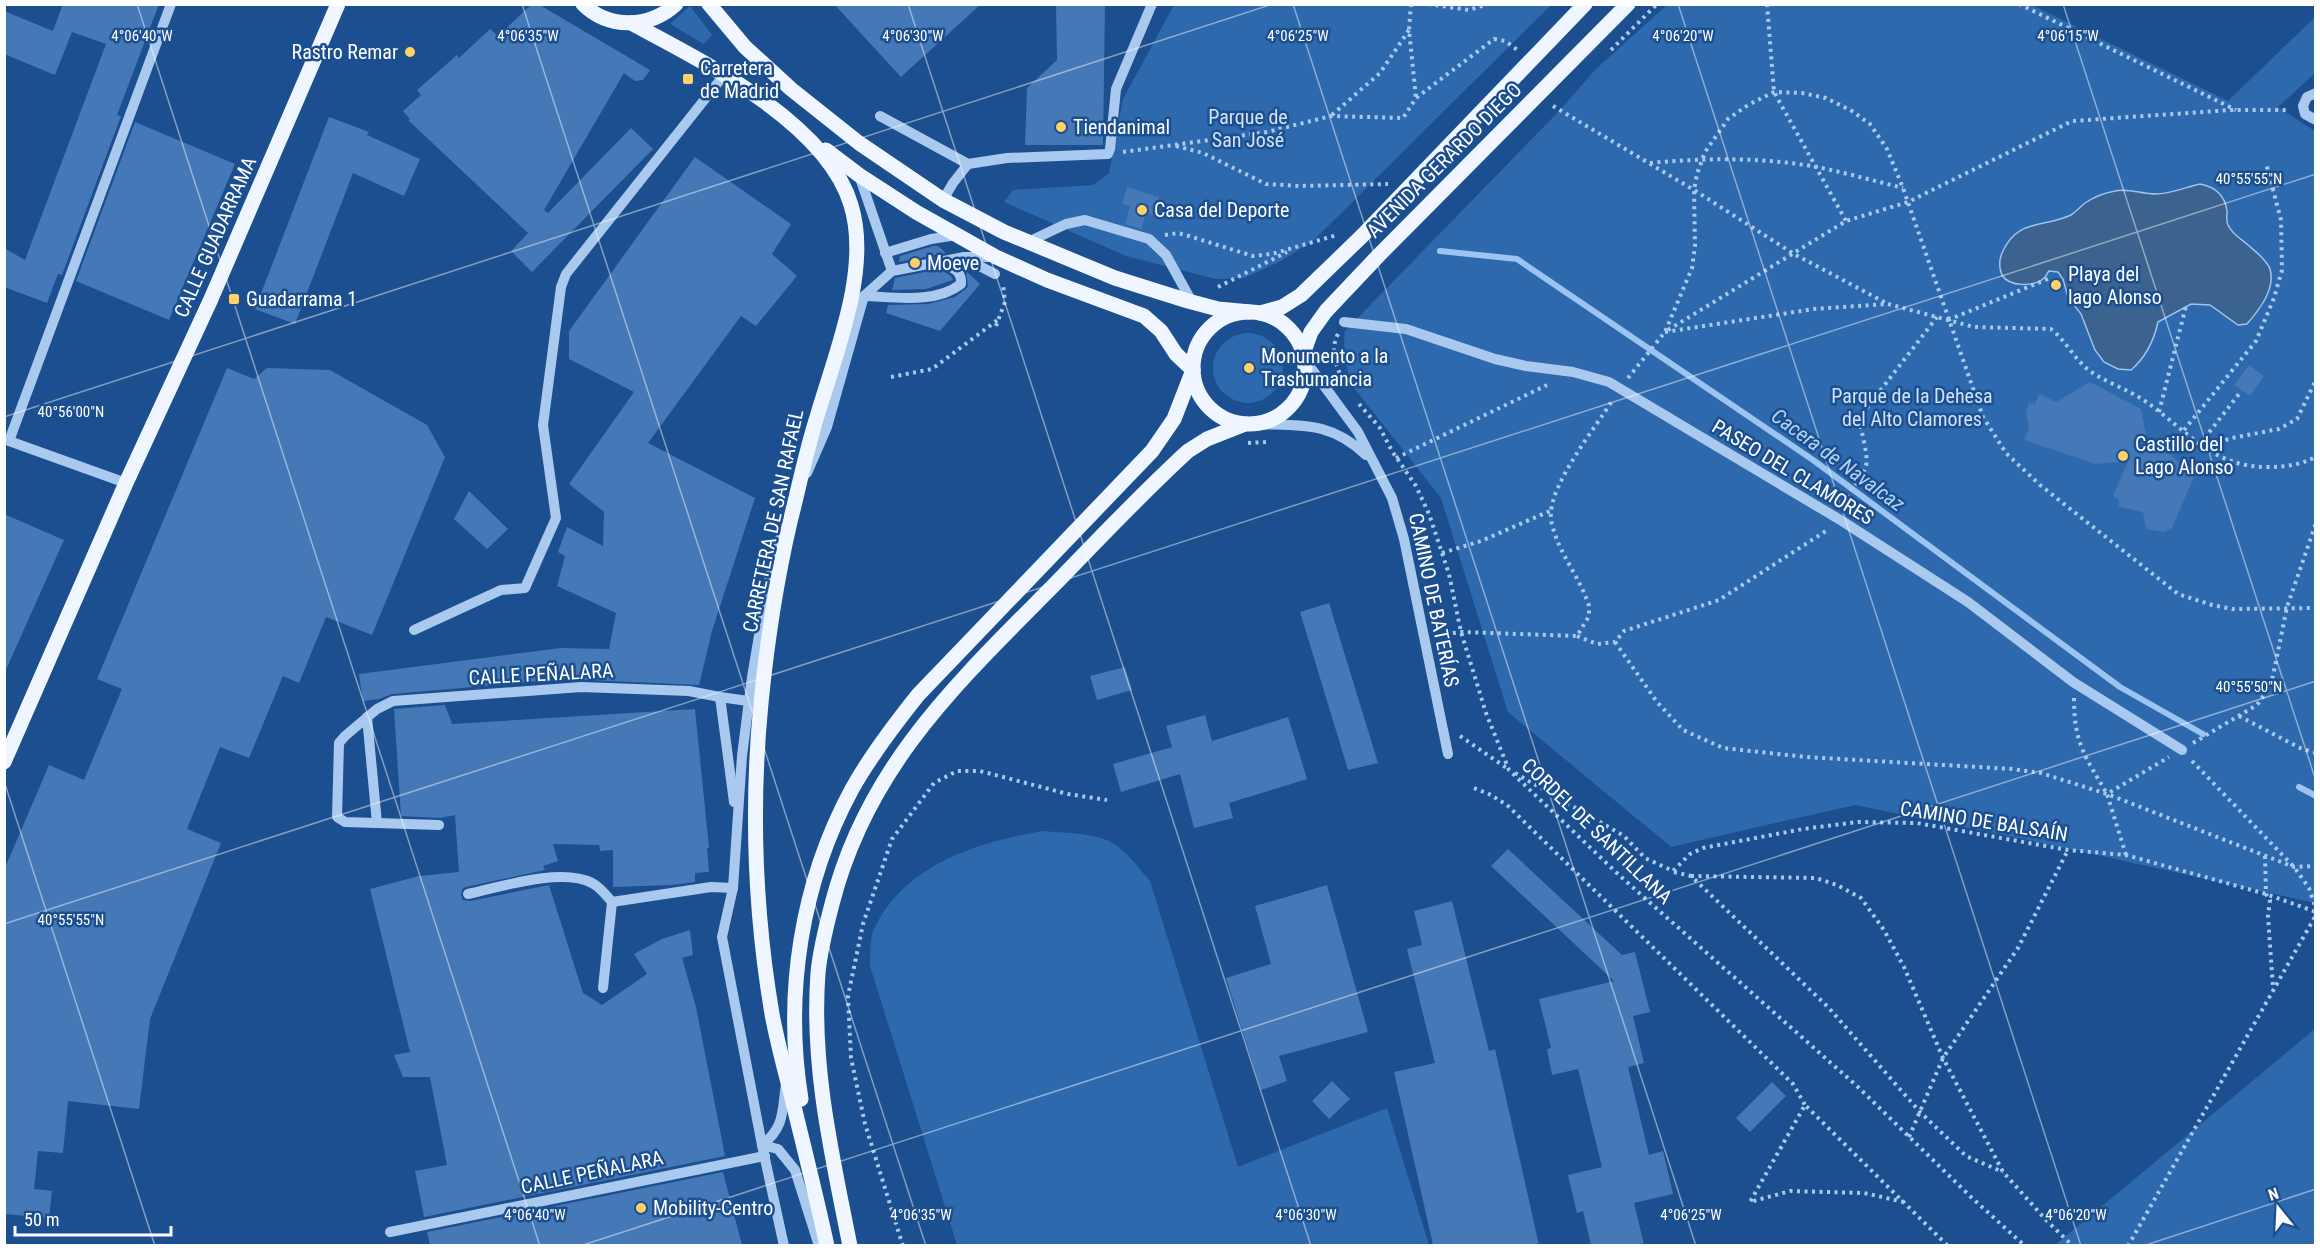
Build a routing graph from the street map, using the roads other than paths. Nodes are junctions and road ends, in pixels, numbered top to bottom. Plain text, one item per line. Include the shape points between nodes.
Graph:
1 (171, 4) edge
2 (338, 4) edge
3 (583, 4) edge
4 (676, 4) edge
5 (709, 4) edge
6 (1152, 4) edge
7 (1585, 4) edge
8 (1628, 4) edge
9 (631, 23) junction
10 (724, 75) junction
11 (2315, 92) edge
12 (880, 116) dead end
13 (2316, 120) edge
14 (793, 124) junction
15 (968, 164) junction
16 (859, 175) junction
17 (943, 200) junction
18 (957, 235) junction
19 (1028, 242) junction
20 (885, 253) junction
21 (996, 257) junction
22 (964, 258) junction
23 (942, 262) junction
24 (892, 271) junction
25 (995, 274) road end
26 (864, 296) junction
27 (1192, 302) junction
28 (1255, 312) junction
29 (1344, 322) road end
30 (1304, 357) junction
31 (1193, 370) junction
32 (1250, 424) junction
33 (7, 441) edge
34 (1371, 459) junction
35 (126, 483) junction
36 (796, 500) junction
37 (414, 630) dead end
38 (720, 697) junction
39 (748, 701) junction
40 (367, 717) junction
41 (2182, 750) road end
42 (1448, 754) dead end
43 (4, 762) edge
44 (377, 823) junction
45 (438, 825) dead end
46 (737, 828) junction
47 (733, 888) junction
48 (468, 894) dead end
49 (612, 902) junction
50 (603, 988) dead end
51 (786, 1076) junction
52 (764, 1150) junction
53 (819, 1208) junction
54 (390, 1232) dead end
55 (784, 1245) edge
56 (819, 1245) edge
57 (827, 1245) edge
58 (850, 1245) edge

1 - 33 street
2 - 35 main road, CALLE GUADARRAMA via 212,299
3 - 9 main road via 603,18
4 - 9 main road via 654,19
5 - 17 main road via 745,47 791,89 858,142
6 - 15 street via 1116,89 1108,154 1006,158
7 - 28 main road, AVENIDA GERARDO DIEGO via 1301,295 1282,307
8 - 30 main road, AVENIDA GERARDO DIEGO via 1334,303 1311,332
9 - 10 main road, CARRETERA DE SAN RAFAEL
10 - 14 main road, CARRETERA DE SAN RAFAEL
10 - 37 street via 566,274 543,425 556,518 525,588 501,590
11 - 13 street via 2307,97 2304,110
12 - 15 street
14 - 16 main road
14 - 36 main road, CARRETERA DE SAN RAFAEL via 825,157 843,183 853,214 856,250 850,296
15 - 17 street
16 - 18 main road
16 - 20 street
17 - 19 main road
18 - 20 street
18 - 21 main road
19 - 27 main road via 1115,278
19 - 27 street via 1066,224 1085,220 1147,238 1166,255
20 - 24 street
21 - 22 street
21 - 31 main road via 1144,316
22 - 23 street
22 - 25 street
23 - 24 street
23 - 26 street via 962,277 961,284 952,291 908,297
24 - 26 street
26 - 36 street via 827,427
27 - 28 main road
28 - 30 main road via 1288,327
28 - 31 main road via 1225,317 1209,329 1197,345
29 - 41 street, PASEO DEL CLAMORES via 1406,329 1495,359 1573,372 1621,388 1968,602 2073,682
30 - 32 main road via 1302,386 1292,404 1280,415
30 - 34 street, CAMINO DE BATERÍAS via 1358,432
31 - 32 main road via 1197,390 1208,407 1229,421
31 - 53 main road, CARRETERA DE SAN RAFAEL via 1182,403 1160,441 918,695 868,763 831,834 804,920 795,999 798,1078
32 - 34 street, CAMINO DE BATERÍAS via 1328,429 1348,438
32 - 58 main road via 1207,439 1188,451 977,662 918,729 865,812 834,896 819,961 816,1000 822,1093
33 - 35 street
34 - 42 street, CAMINO DE BATERÍAS via 1399,519
35 - 43 main road, CALLE GUADARRAMA
36 - 39 street via 777,546
36 - 51 main road, CARRETERA DE SAN RAFAEL via 766,652 758,744 758,892 772,1017
38 - 39 street, CALLE PEÑALARA
38 - 40 street, CALLE PEÑALARA via 689,691 581,687 393,701
38 - 46 street
39 - 46 street
40 - 44 street
40 - 44 street, CALLE PEÑALARA via 339,743 337,817 345,822
44 - 45 street, CALLE PEÑALARA
46 - 47 street
47 - 49 street via 711,887
47 - 52 street via 724,922 724,946
48 - 49 street via 561,875 592,883
49 - 50 street
51 - 52 street via 779,1126
51 - 53 main road, CARRETERA DE SAN RAFAEL
52 - 54 street, CALLE PEÑALARA
52 - 55 street
52 - 56 street via 778,1149 795,1170
53 - 57 main road, CARRETERA DE SAN RAFAEL

